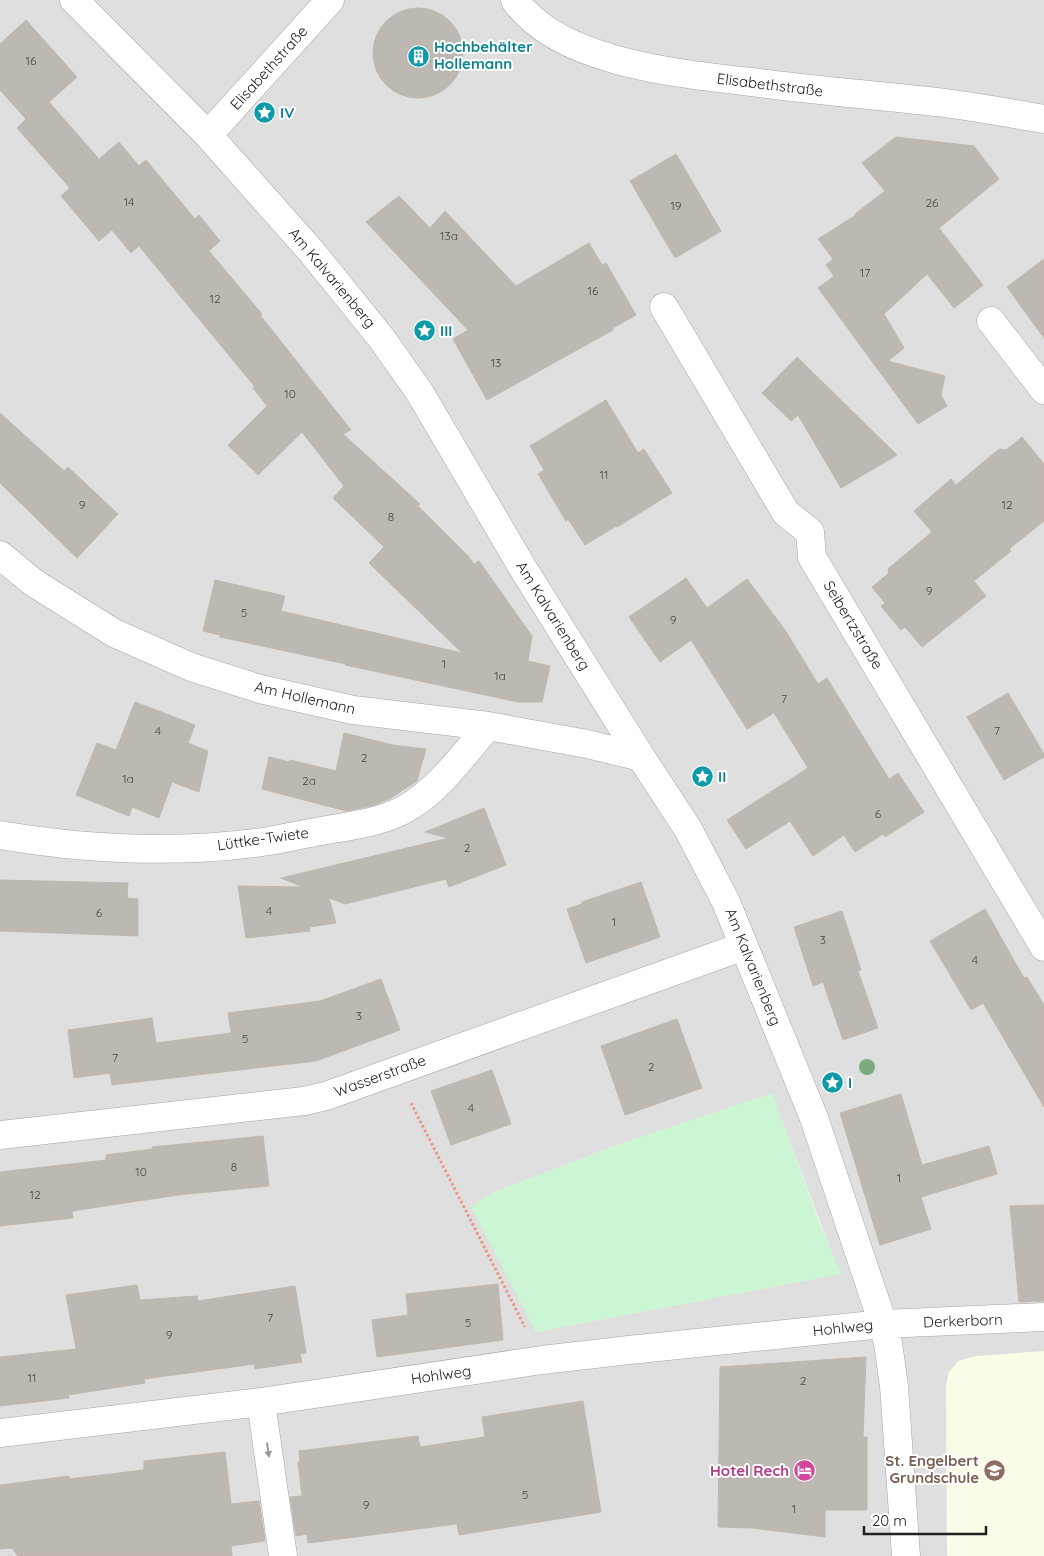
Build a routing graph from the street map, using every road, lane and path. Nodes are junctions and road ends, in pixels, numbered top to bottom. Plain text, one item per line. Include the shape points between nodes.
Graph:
1 (74, 0) edge
2 (330, 0) edge
3 (515, 0) edge
4 (1044, 119) edge
5 (208, 135) junction
6 (664, 307) dead end
7 (991, 321) dead end
8 (1044, 390) edge
9 (0, 555) edge
10 (488, 726) junction
11 (641, 757) junction
12 (0, 835) edge
13 (744, 946) junction
14 (1044, 947) edge
15 (395, 1071) junction
16 (0, 1135) edge
17 (1044, 1318) edge
18 (883, 1324) junction
19 (542, 1360) junction
20 (261, 1402) junction
21 (0, 1433) edge
22 (283, 1556) edge
23 (906, 1556) edge

1 - 5 street, Am Kalvarienberg
2 - 5 street, Elisabethstraße
3 - 4 street, Elisabethstraße via 532,19 558,36 594,52 665,72 938,102
5 - 11 street, Am Kalvarienberg via 311,251 400,364
6 - 14 street, Seibertzstraße via 786,513 810,532 812,558
7 - 8 street
9 - 10 street, Am Hollemann via 34,583 114,633 191,666 260,689 353,710
10 - 11 street, Am Hollemann
10 - 12 street, Lüttke-Twiete via 420,800 390,816 369,822 268,841 180,848 70,845
11 - 13 street, Am Kalvarienberg via 700,850
13 - 15 street, Wasserstraße
13 - 18 street, Am Kalvarienberg via 814,1118
15 - 16 street, Wasserstraße via 304,1101
15 - 19 path
17 - 18 street, Derkerborn
18 - 19 street, Hohlweg
18 - 23 street, Am Kalvarienberg via 894,1386
19 - 20 street, Hohlweg
20 - 21 street, Hohlweg
20 -> 22 street

